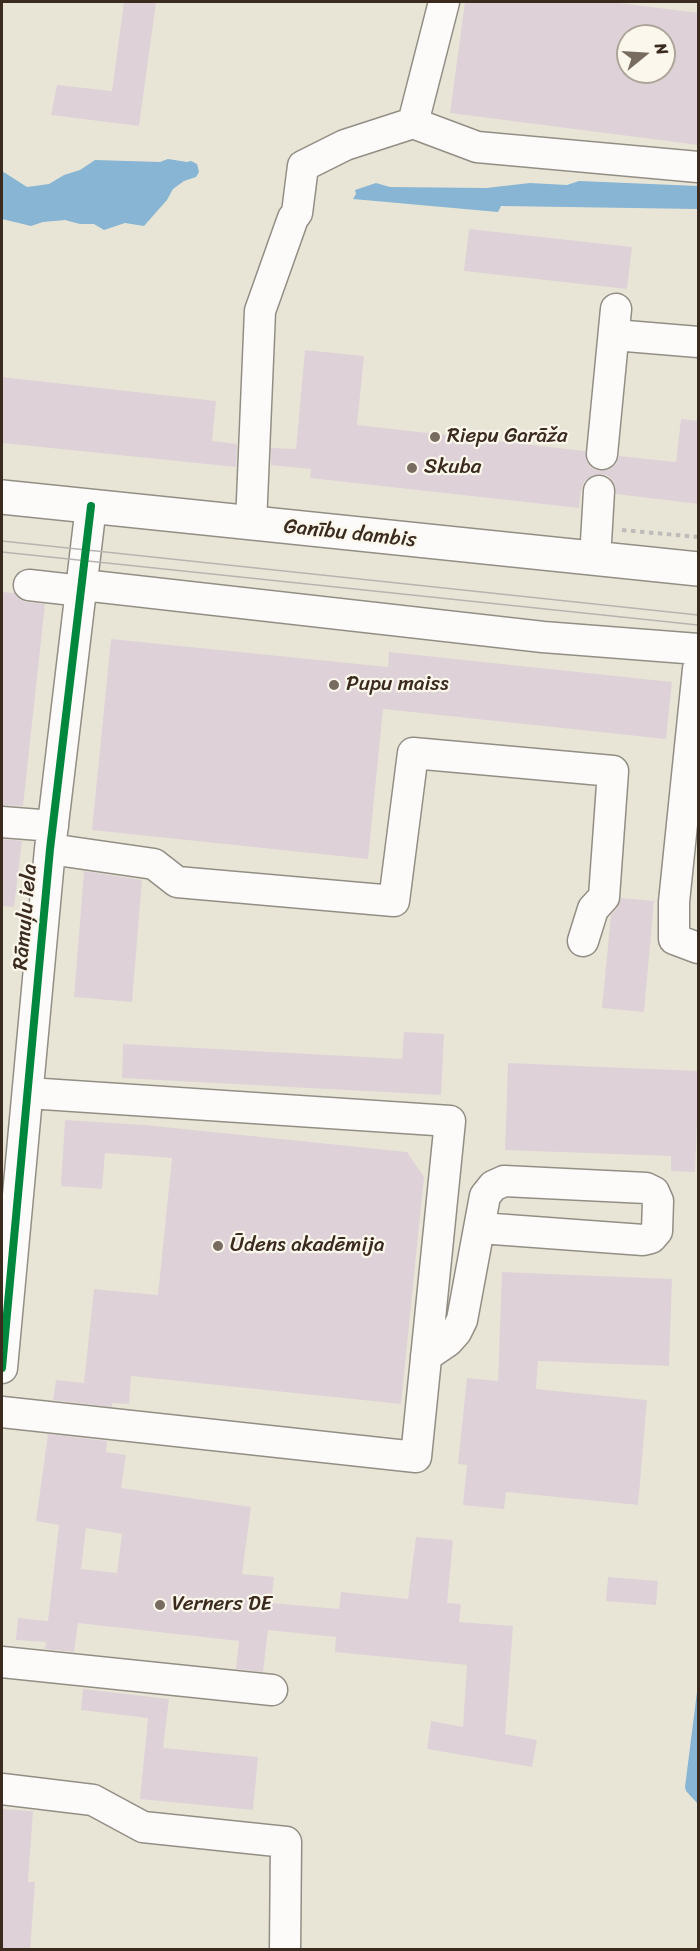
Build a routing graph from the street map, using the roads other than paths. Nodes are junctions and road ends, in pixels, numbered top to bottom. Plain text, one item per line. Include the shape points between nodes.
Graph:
1 (444, 2) edge
2 (413, 123) junction
3 (699, 168) edge
4 (699, 342) edge
5 (602, 454) dead end
6 (599, 491) dead end
7 (2, 497) edge
8 (91, 506) junction
9 (251, 524) junction
10 (595, 559) junction
11 (699, 569) edge
12 (29, 585) dead end
13 (82, 588) junction
14 (699, 649) edge
15 (699, 669) edge
16 (693, 768) edge
17 (2, 822) edge
18 (52, 837) junction
19 (583, 941) dead end
20 (699, 948) edge
21 (28, 1093) junction
22 (480, 1228) junction
23 (426, 1356) junction
24 (2, 1368) edge
25 (2, 1412) edge
26 (2, 1662) edge
27 (272, 1690) dead end
28 (2, 1789) edge
29 (285, 1950) edge

1 - 2 street
2 - 3 street via 477,147
2 - 9 street via 345,145 303,166 297,213 260,311
4 - 5 street via 615,322
6 - 10 street
7 - 8 main road, Ganību dambis
8 - 9 main road, Ganību dambis
8 - 13 street, Rāmuļu iela
9 - 10 main road, Ganību dambis
10 - 11 main road, Ganību dambis
12 - 13 street
13 - 14 street
13 - 18 street, Rāmuļu iela
15 - 16 street
16 - 20 street via 674,902 674,939
17 - 18 street
18 - 19 street via 154,864 177,882 394,901 413,753 613,771 604,897 593,909
18 - 21 street, Rāmuļu iela
21 - 23 street via 450,1121
21 - 24 street, Rāmuļu iela
22 - 22 street via 485,1196 493,1186 504,1182 646,1188 654,1192 658,1201 657,1231 643,1240
22 - 23 street via 462,1320 448,1341
23 - 25 street via 416,1457
26 - 27 street
28 - 29 street via 93,1800 143,1827 286,1842

